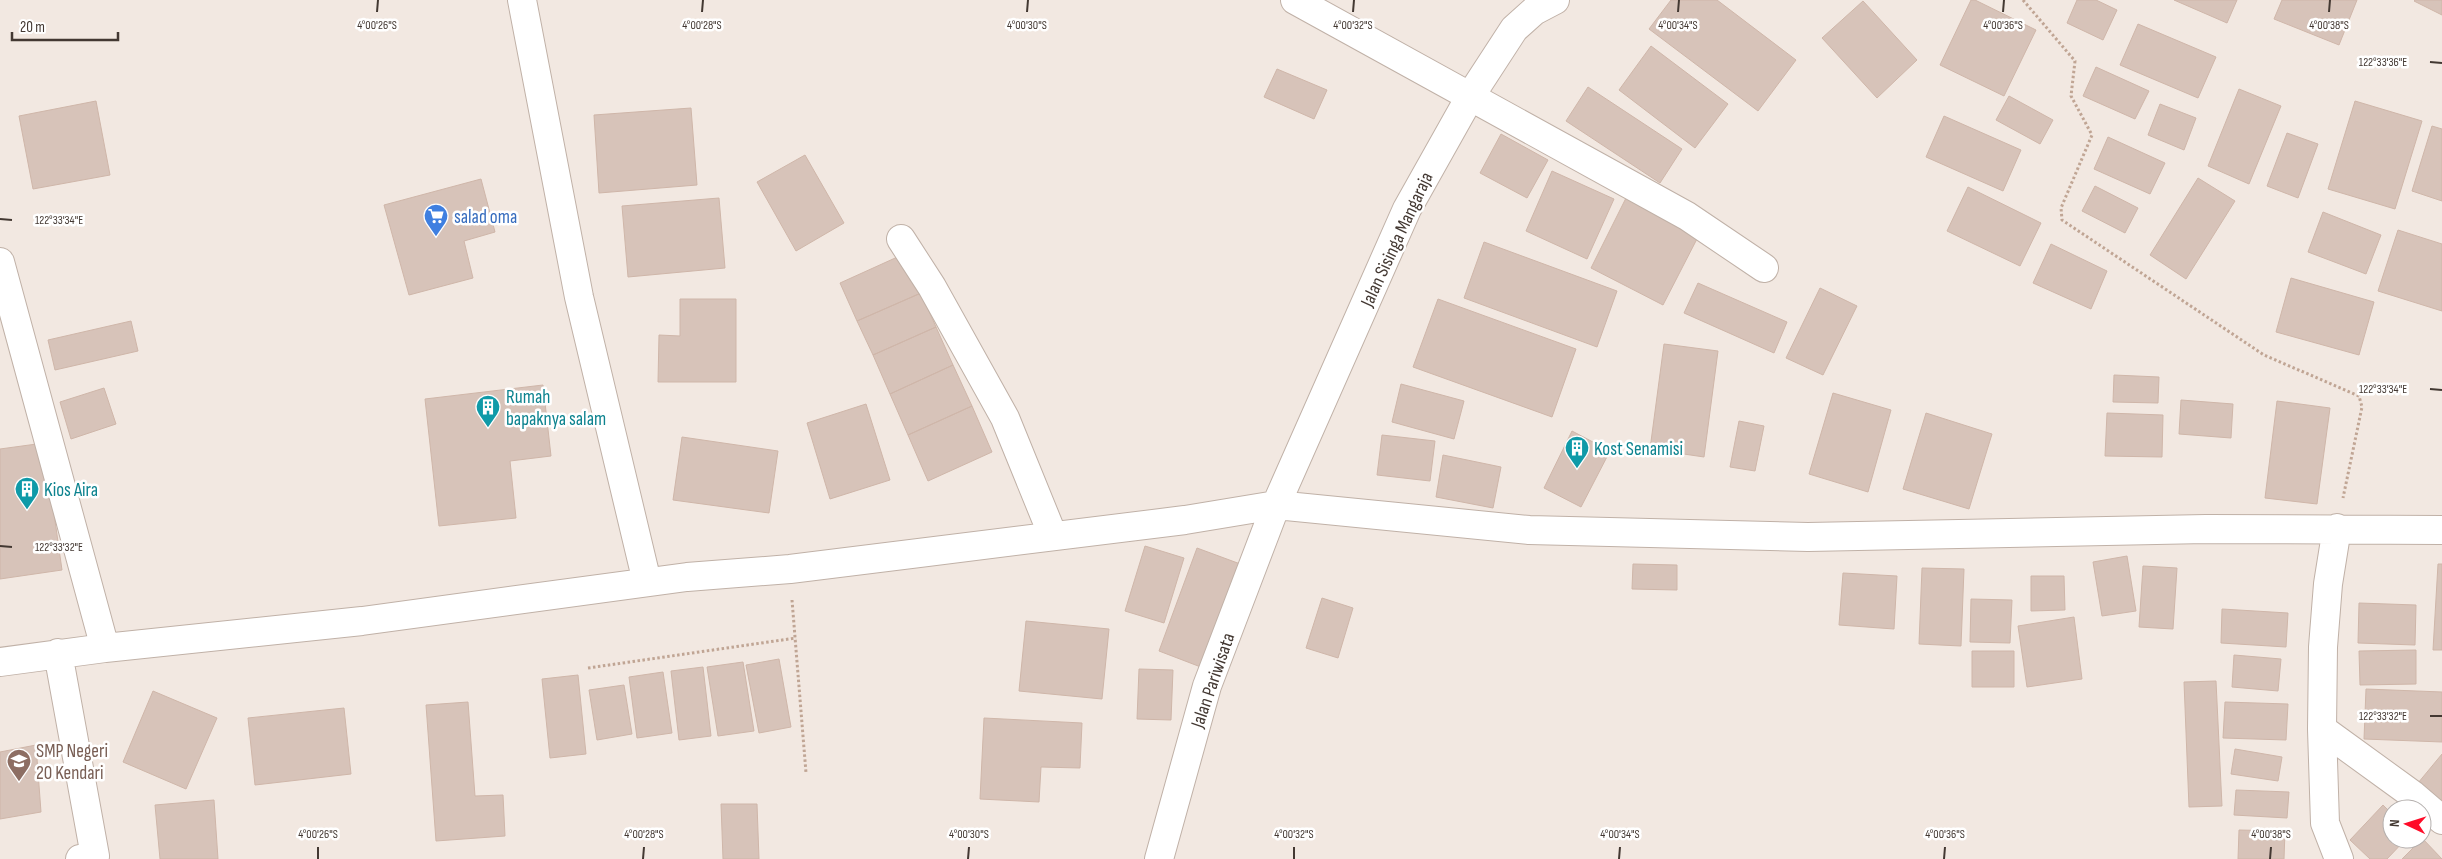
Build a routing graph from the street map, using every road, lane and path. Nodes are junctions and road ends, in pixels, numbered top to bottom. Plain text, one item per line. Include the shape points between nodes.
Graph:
1 (522, 0) edge
2 (1295, 0) edge
3 (1555, 0) edge
4 (2024, 0) edge
5 (1471, 95) junction
6 (901, 239) dead end
7 (0, 262) edge
8 (1764, 268) dead end
9 (1276, 505) junction
10 (2337, 528) junction
11 (2442, 530) edge
12 (1053, 536) junction
13 (790, 569) junction
14 (647, 582) junction
15 (796, 638) junction
16 (105, 648) junction
17 (58, 653) junction
18 (0, 662) edge
19 (588, 668) dead end
20 (2322, 729) junction
21 (806, 773) dead end
22 (2442, 820) edge
23 (80, 859) edge
24 (1159, 859) edge
25 (2339, 859) edge

1 - 14 street via 579,297
2 - 5 street
3 - 5 street, Jalan Sisinga Mangaraja via 1534,11 1514,29
4 - 10 path via 2075,61 2071,96 2092,135 2061,208 2062,220 2264,354 2359,396 2362,407
5 - 8 street via 1687,216
5 - 9 street, Jalan Sisinga Mangaraja via 1407,209
6 - 12 street via 932,287 1005,418
7 - 16 street
9 - 10 street via 1529,530 1808,537
9 - 12 street
9 - 24 street, Jalan Pariwisata via 1207,686
10 - 11 street
10 - 20 street via 2323,647
12 - 13 street
13 - 14 street
13 - 15 path
14 - 16 street via 362,621
15 - 19 path
15 - 21 path
16 - 17 street
17 - 18 street
17 - 23 street via 95,856
20 - 22 street
20 - 25 street via 2324,823

